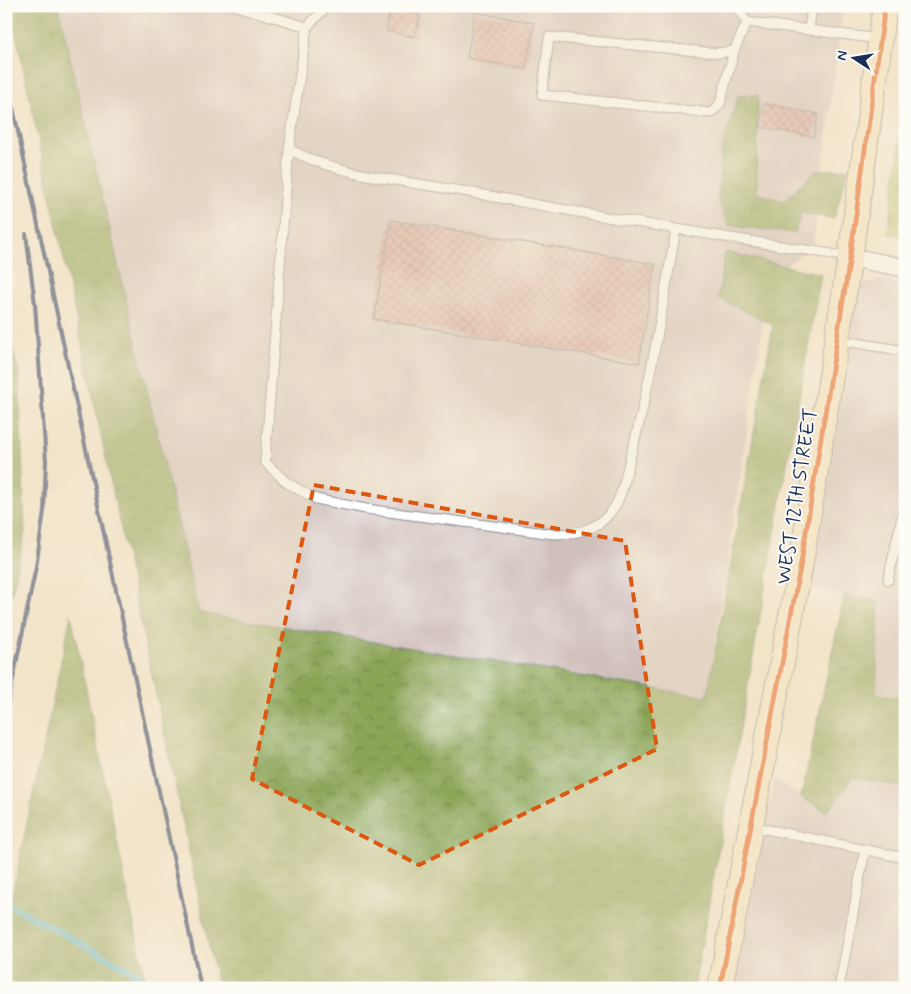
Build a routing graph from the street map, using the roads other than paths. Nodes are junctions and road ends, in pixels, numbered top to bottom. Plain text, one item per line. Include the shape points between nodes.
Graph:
1 (236, 6) edge
2 (327, 6) edge
3 (735, 6) edge
4 (812, 6) edge
5 (885, 6) edge
6 (747, 22) junction
7 (307, 27) junction
8 (809, 30) junction
9 (880, 39) junction
10 (734, 51) junction
11 (289, 148) junction
12 (676, 230) junction
13 (850, 257) junction
14 (905, 268) edge
15 (836, 340) junction
16 (905, 351) edge
17 (905, 503) edge
18 (888, 580) dead end
19 (751, 826) junction
20 (865, 850) junction
21 (905, 858) edge
22 (720, 988) edge
23 (839, 988) edge

1 - 7 lane
2 - 7 lane
3 - 6 lane
4 - 8 lane
5 - 9 street, WEST 12TH STREET
6 - 8 lane
6 - 10 lane
7 - 11 lane
8 - 9 lane
9 - 13 street, WEST 12TH STREET
10 - 10 lane via 720,104 711,113 542,95 549,37 718,53
11 - 12 lane via 310,160 372,175
11 - 12 lane via 265,462 287,483 316,499 366,509 553,534 579,534 599,524 612,511 641,420
12 - 13 lane
13 - 14 street
13 - 15 street, WEST 12TH STREET
15 - 16 lane
15 - 19 street, WEST 12TH STREET via 801,562
17 - 18 lane
19 - 20 lane
19 - 22 street, WEST 12TH STREET
20 - 21 lane
20 - 23 lane

